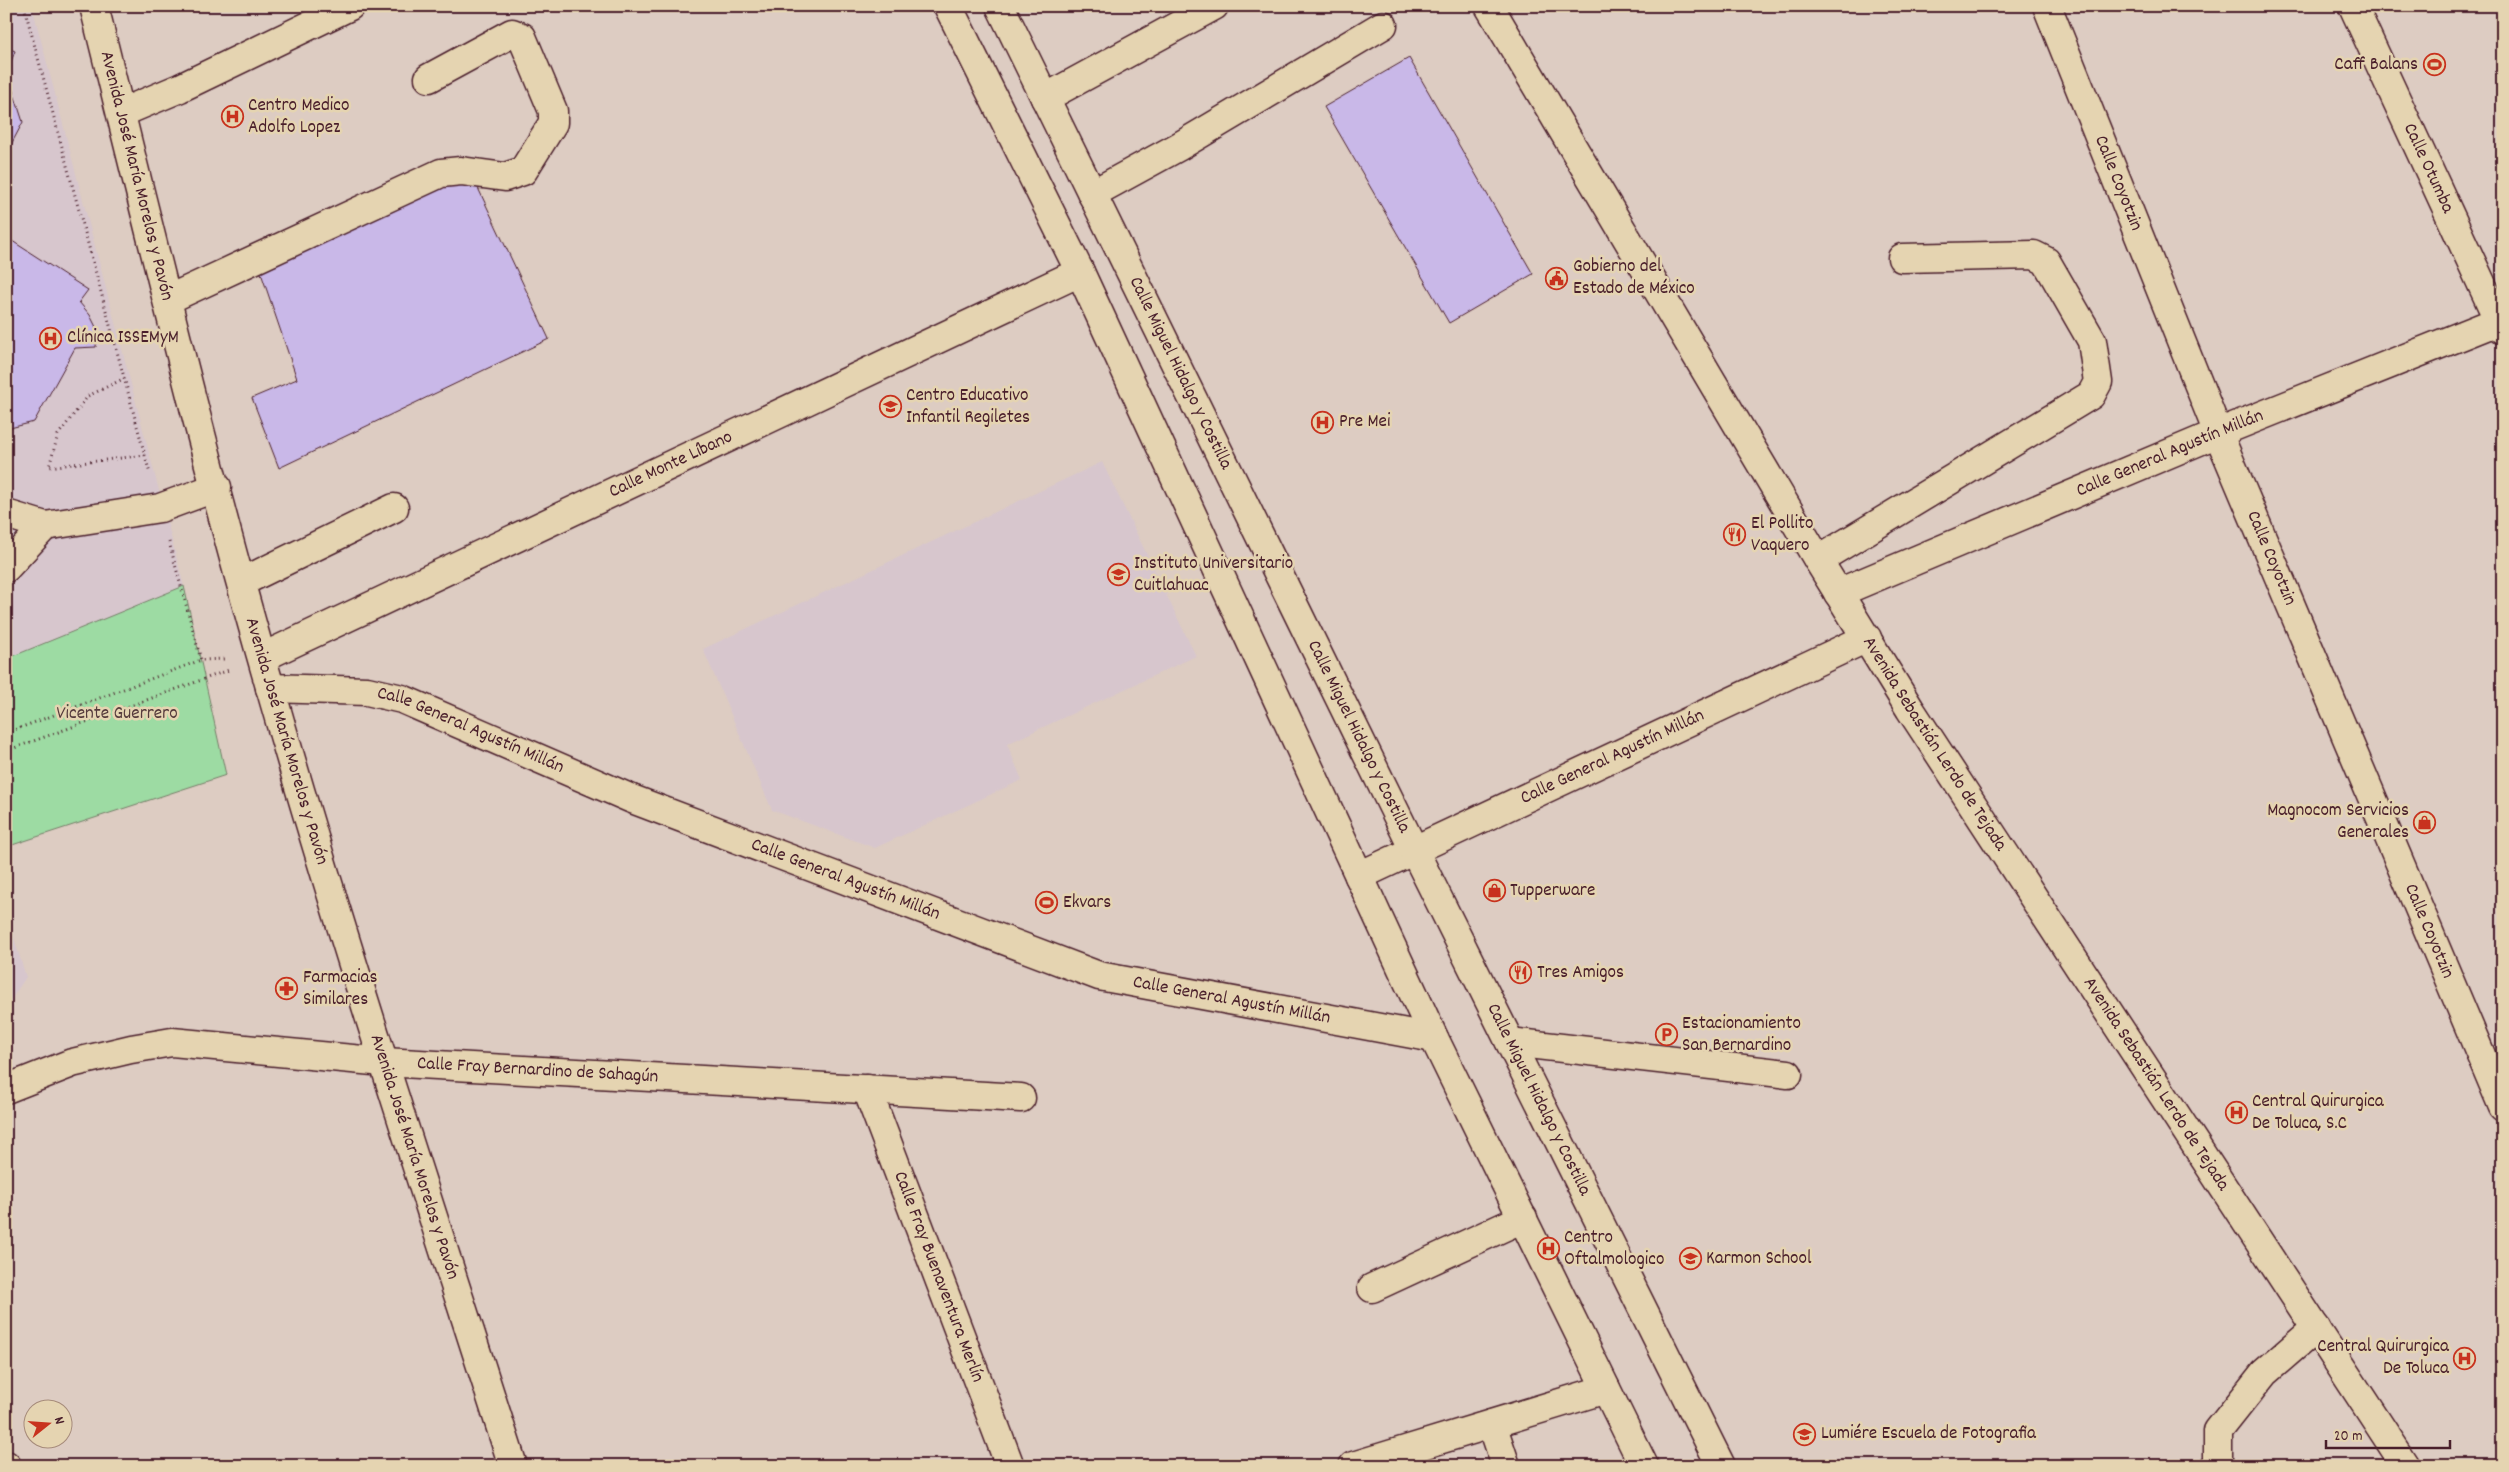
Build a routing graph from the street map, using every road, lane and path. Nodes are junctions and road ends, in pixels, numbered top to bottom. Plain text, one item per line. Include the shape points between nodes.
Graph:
1 (24, 6) edge
2 (94, 6) edge
3 (350, 6) edge
4 (948, 6) edge
5 (1000, 6) edge
6 (1214, 6) edge
7 (1489, 6) edge
8 (2047, 6) edge
9 (2353, 6) edge
10 (1384, 25) dead end
11 (429, 78) dead end
12 (1045, 98) junction
13 (121, 113) junction
14 (1092, 194) junction
15 (1902, 258) dead end
16 (1080, 272) junction
17 (168, 299) junction
18 (2501, 323) edge
19 (124, 378) junction
20 (2218, 433) junction
21 (145, 455) junction
22 (217, 487) junction
23 (160, 508) junction
24 (394, 508) dead end
25 (6, 514) edge
26 (45, 526) junction
27 (1818, 560) junction
28 (6, 568) edge
29 (242, 582) junction
30 (1838, 593) junction
31 (1867, 638) junction
32 (263, 657) junction
33 (201, 660) junction
34 (270, 688) junction
35 (6, 734) edge
36 (1414, 850) junction
37 (1359, 876) junction
38 (1434, 1038) junction
39 (1510, 1042) junction
40 (384, 1062) junction
41 (1788, 1074) dead end
42 (867, 1088) junction
43 (6, 1089) edge
44 (1021, 1098) dead end
45 (2503, 1107) edge
46 (1523, 1218) junction
47 (1372, 1288) dead end
48 (2316, 1328) junction
49 (1606, 1389) junction
50 (1492, 1424) junction
51 (513, 1466) edge
52 (1010, 1466) edge
53 (1353, 1466) edge
54 (1506, 1466) edge
55 (1644, 1466) edge
56 (1721, 1466) edge
57 (2218, 1466) edge
58 (2406, 1466) edge

1 - 19 path
2 - 13 street, Avenida José María Morelos y Pavón
3 - 13 street
4 - 16 street
5 - 12 street, Calle Miguel Hidalgo y Costilla
6 - 12 street
7 - 27 street, Avenida Sebastián Lerdo de Tejada
8 - 20 street, Calle Coyotzin
9 - 18 street, Calle Otumba
10 - 14 street
11 - 17 street via 512,33 522,37 552,111 553,123 523,171 505,177 461,171 440,173
12 - 14 street, Calle Miguel Hidalgo y Costilla
13 - 17 street, Avenida José María Morelos y Pavón
14 - 36 street, Calle Miguel Hidalgo y Costilla
15 - 27 street via 2034,255 2046,261 2092,341 2098,382 2091,395
16 - 32 street, Calle Monte Líbano
16 - 37 street
17 - 22 street, Avenida José María Morelos y Pavón
18 - 20 street, Calle General Agustín Millán
19 - 21 path
19 - 21 path via 88,396 58,435 49,467
20 - 30 street, Calle General Agustín Millán
20 - 45 street, Calle Coyotzin
21 - 23 path
22 - 23 street
22 - 29 street, Avenida José María Morelos y Pavón
23 - 26 street
23 - 33 path
24 - 29 street
25 - 26 street
26 - 28 street
27 - 30 street, Avenida Sebastián Lerdo de Tejada
29 - 32 street, Avenida José María Morelos y Pavón
30 - 31 street, Avenida Sebastián Lerdo de Tejada
31 - 36 street, Calle General Agustín Millán
31 - 48 street, Avenida Sebastián Lerdo de Tejada
32 - 33 path
32 - 34 street, Avenida José María Morelos y Pavón
33 - 35 path
34 - 38 street, Calle General Agustín Millán via 367,692 402,699 632,800 1099,976
34 - 40 street, Avenida José María Morelos y Pavón
36 - 37 street, Calle General Agustín Millán
36 - 39 street, Calle Miguel Hidalgo y Costilla
37 - 38 street
38 - 46 street
39 - 41 street
39 - 56 street, Calle Miguel Hidalgo y Costilla
40 - 42 street, Calle Fray Bernardino de Sahagún
40 - 43 street, Calle Fray Bernardino de Sahagún via 172,1042 72,1063
40 - 51 street, Avenida José María Morelos y Pavón
42 - 44 street, Calle Fray Bernardino de Sahagún
42 - 52 street, Calle Fray Buenaventura Merlín
46 - 47 street
46 - 49 street
48 - 57 street via 2264,1373 2218,1431
48 - 58 street, Avenida Sebastián Lerdo de Tejada
49 - 50 street
49 - 55 street
50 - 53 street
50 - 54 street

